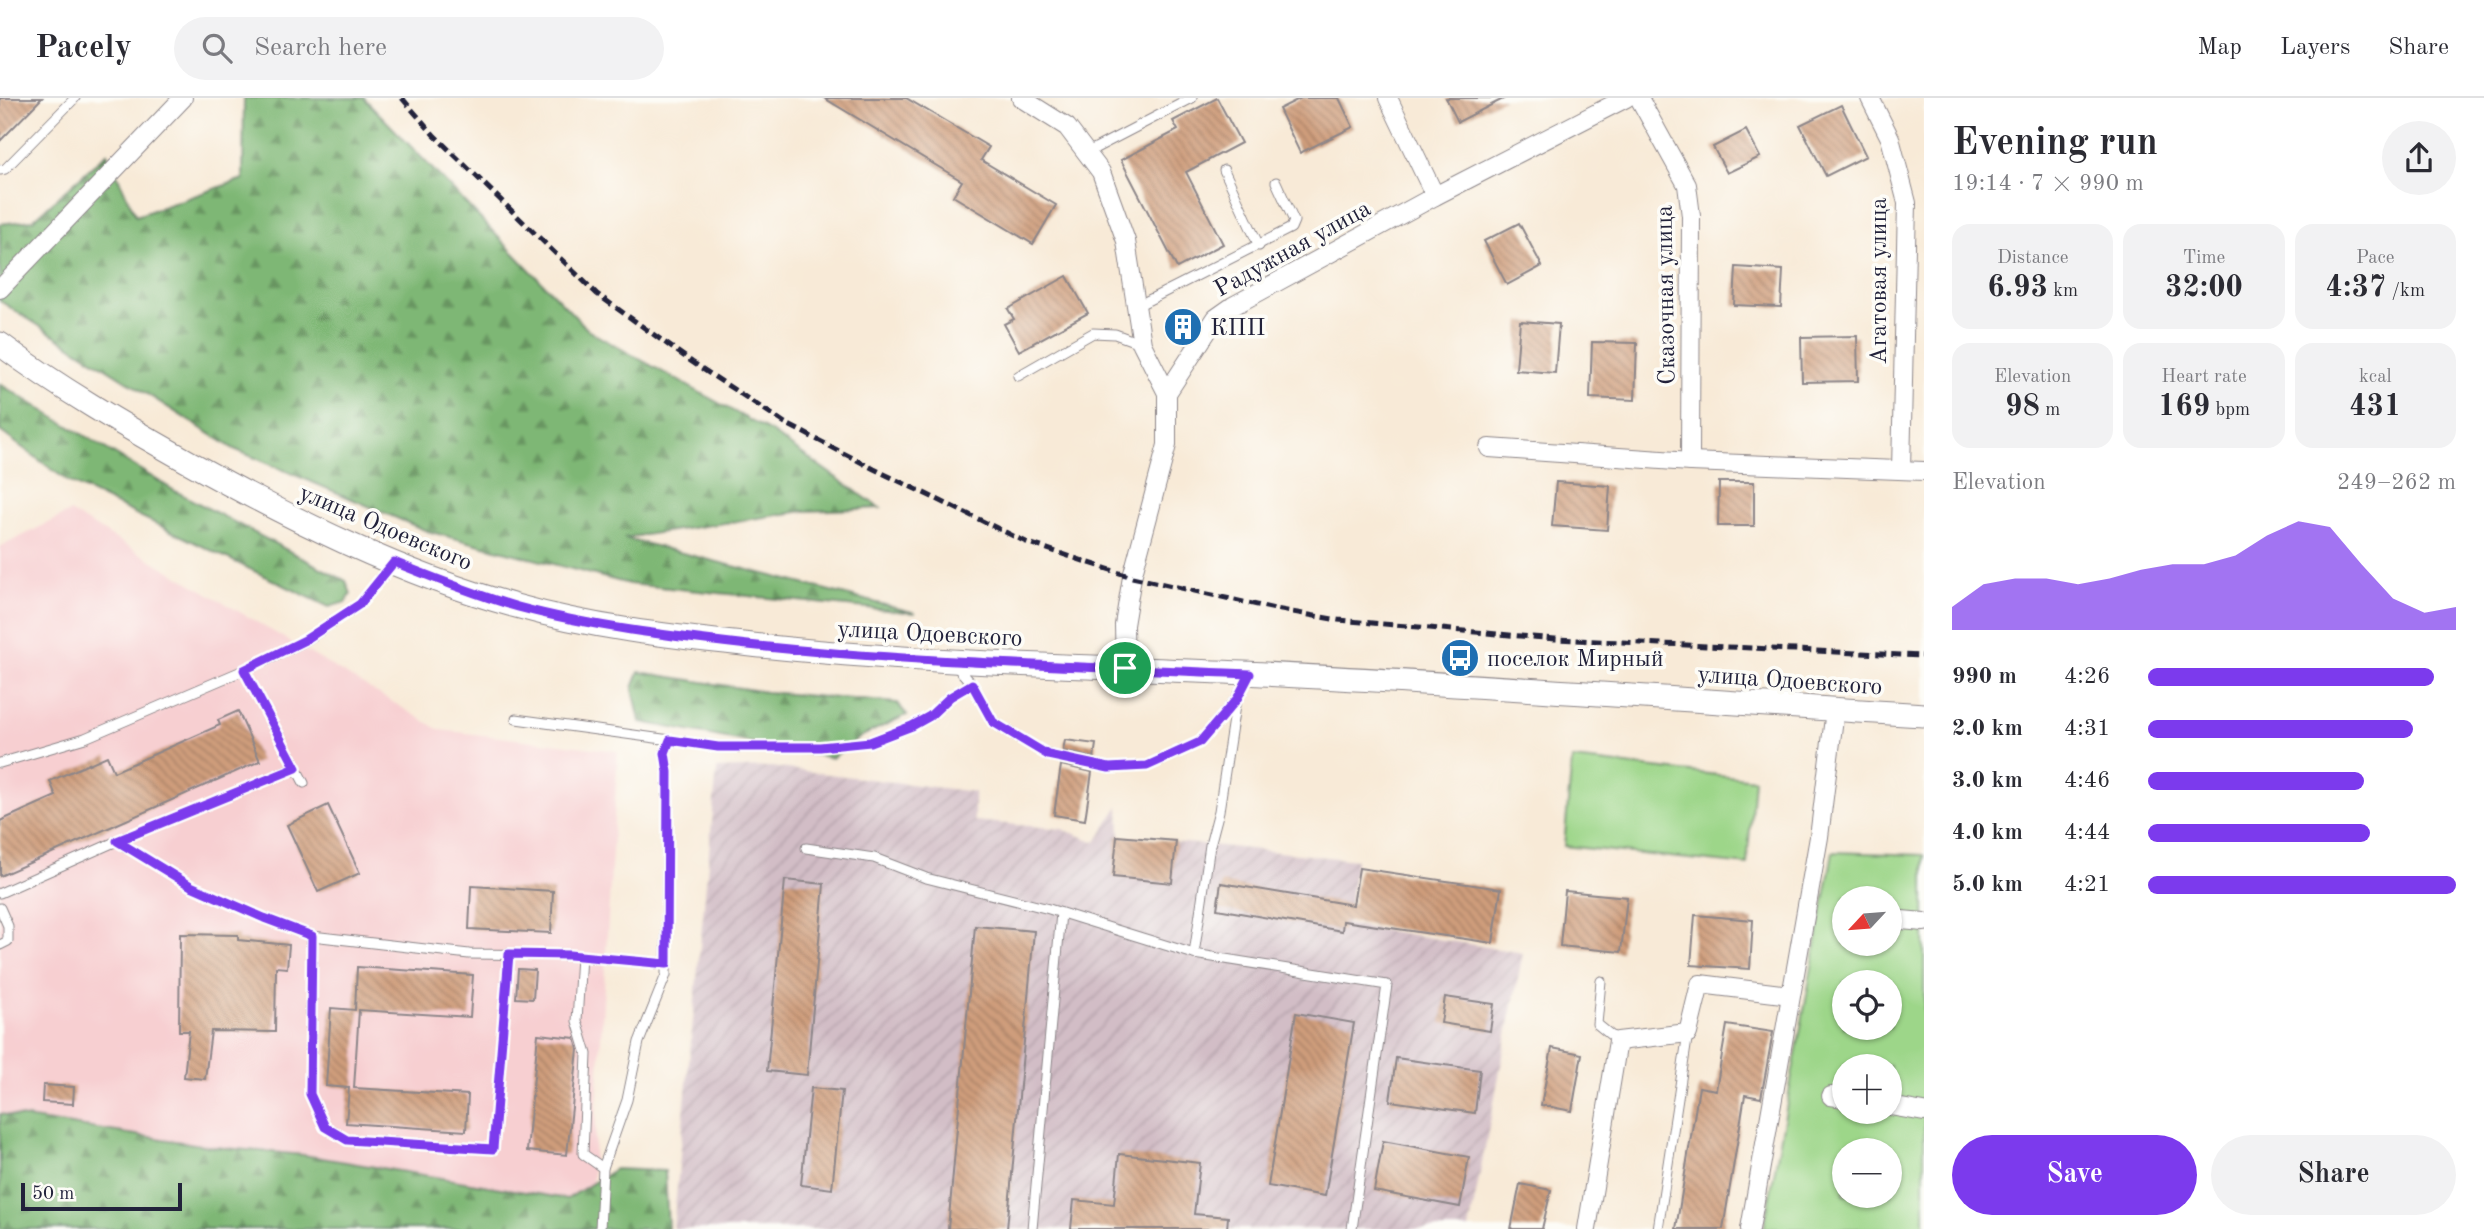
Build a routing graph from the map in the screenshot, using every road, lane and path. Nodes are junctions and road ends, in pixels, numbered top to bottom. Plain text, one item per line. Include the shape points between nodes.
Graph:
1 (75, 98) edge
2 (183, 98) edge
3 (1021, 98) edge
4 (1192, 98) edge
5 (1388, 98) edge
6 (1626, 98) edge
7 (1639, 98) edge
8 (1870, 98) edge
9 (1088, 152) junction
10 (0, 170) edge
11 (1224, 170) dead end
12 (1276, 182) dead end
13 (1435, 196) junction
14 (1259, 246) junction
15 (0, 289) edge
16 (1137, 306) junction
17 (0, 344) edge
18 (1142, 344) junction
19 (1018, 376) dead end
20 (1167, 393) junction
21 (1489, 448) dead end
22 (1690, 462) junction
23 (1901, 470) junction
24 (1924, 471) edge
25 (394, 562) junction
26 (953, 662) junction
27 (1125, 668) junction
28 (244, 670) junction
29 (1250, 674) junction
30 (972, 684) junction
31 (1237, 699) junction
32 (1835, 709) junction
33 (1924, 715) edge
34 (516, 719) dead end
35 (670, 740) junction
36 (0, 763) edge
37 (296, 768) junction
38 (304, 783) dead end
39 (117, 841) junction
40 (806, 848) dead end
41 (0, 894) edge
42 (0, 908) edge
43 (1061, 913) junction
44 (1902, 920) edge
45 (1924, 922) edge
46 (312, 936) junction
47 (0, 945) edge
48 (509, 954) junction
49 (1194, 954) junction
50 (581, 956) junction
51 (667, 964) junction
52 (1601, 981) dead end
53 (1790, 995) junction
54 (1688, 1033) junction
55 (1618, 1041) junction
56 (1902, 1108) edge
57 (1924, 1112) edge
58 (603, 1168) junction
59 (600, 1229) edge
60 (1032, 1229) edge
61 (1352, 1229) edge
62 (1587, 1229) edge
63 (1658, 1229) edge
64 (1750, 1229) edge

1 - 10 lane
2 - 15 street
3 - 9 street via 1067,127
4 - 9 lane
5 - 13 street
6 - 13 street, Радужная улица
7 - 22 street, Сказочная улица via 1687,184 1691,216
8 - 23 street, Агатовая улица via 1890,138 1907,202
9 - 16 street via 1101,172 1126,241
11 - 14 lane
12 - 14 lane via 1294,221 1291,229
13 - 20 street, Радужная улица via 1216,318
14 - 16 lane
16 - 18 street
17 - 25 street, улица Одоевского via 146,438 225,482
18 - 19 lane via 1115,334 1093,333
18 - 20 street
20 - 27 street via 1167,446 1132,577 1124,625
21 - 22 street
22 - 23 street
23 - 24 street
25 - 26 street, улица Одоевского via 517,606 585,622 676,637
25 - 28 lane via 360,604 305,640
26 - 27 street, улица Одоевского
26 - 30 lane
27 - 29 street, улица Одоевского
28 - 36 lane via 85,738
28 - 37 lane
29 - 31 lane
29 - 32 street, улица Одоевского
30 - 31 lane via 993,722 1048,755 1109,768 1147,766 1200,742
30 - 35 lane via 930,716 870,742 718,747
31 - 49 lane
32 - 33 street, улица Одоевского
32 - 53 street via 1819,836
34 - 35 lane
35 - 51 lane via 665,753
37 - 38 lane
37 - 39 lane
39 - 41 lane
39 - 46 lane via 191,886
40 - 43 lane via 874,858 926,878
42 - 47 lane via 8,926 8,941
43 - 49 lane
43 - 60 lane
44 - 45 street
46 - 48 lane via 469,954
46 - 48 lane via 310,1094 325,1127 347,1140 493,1149
48 - 50 lane
49 - 61 lane via 1387,985
50 - 51 lane
50 - 58 lane via 577,1021 587,1054 583,1154
51 - 58 lane
52 - 55 lane via 1597,1024
53 - 54 street via 1700,984
53 - 64 street
54 - 55 street
54 - 63 lane
55 - 62 street
56 - 57 street
58 - 59 lane

